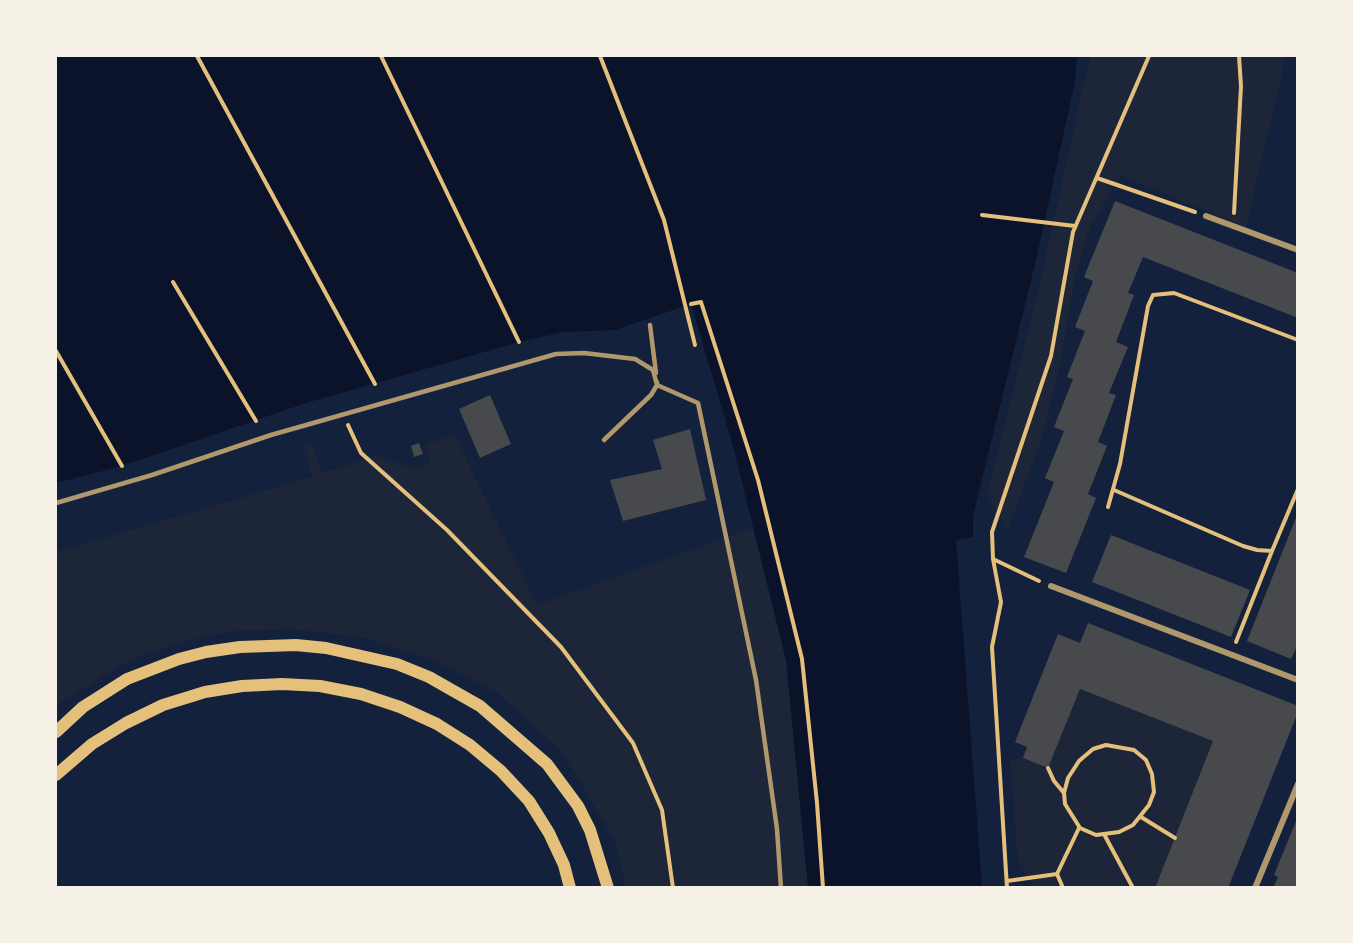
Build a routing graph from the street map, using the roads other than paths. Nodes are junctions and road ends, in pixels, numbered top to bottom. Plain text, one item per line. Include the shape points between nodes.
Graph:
1 (1206, 216) road end
2 (1298, 250) edge
3 (650, 326) dead end
4 (657, 385) junction
5 (604, 440) dead end
6 (56, 504) edge
7 (1051, 586) road end
8 (1298, 680) edge
9 (56, 732) edge
10 (56, 776) edge
11 (1298, 784) edge
12 (570, 888) edge
13 (608, 888) edge
14 (781, 888) edge
15 (1255, 888) edge

1 - 2 street
3 - 4 lane
4 - 5 lane
4 - 6 lane via 653,370 635,359 556,354 342,414
4 - 14 lane via 698,403 756,680 777,829
7 - 8 street
9 - 13 main road via 83,706 127,680 206,652 240,646 296,645 397,664 480,706 547,764 578,806 590,830
10 - 12 main road via 92,744 126,723 163,705 205,692 282,684 361,694 400,706 437,724 501,771 529,801 549,833
11 - 15 street

